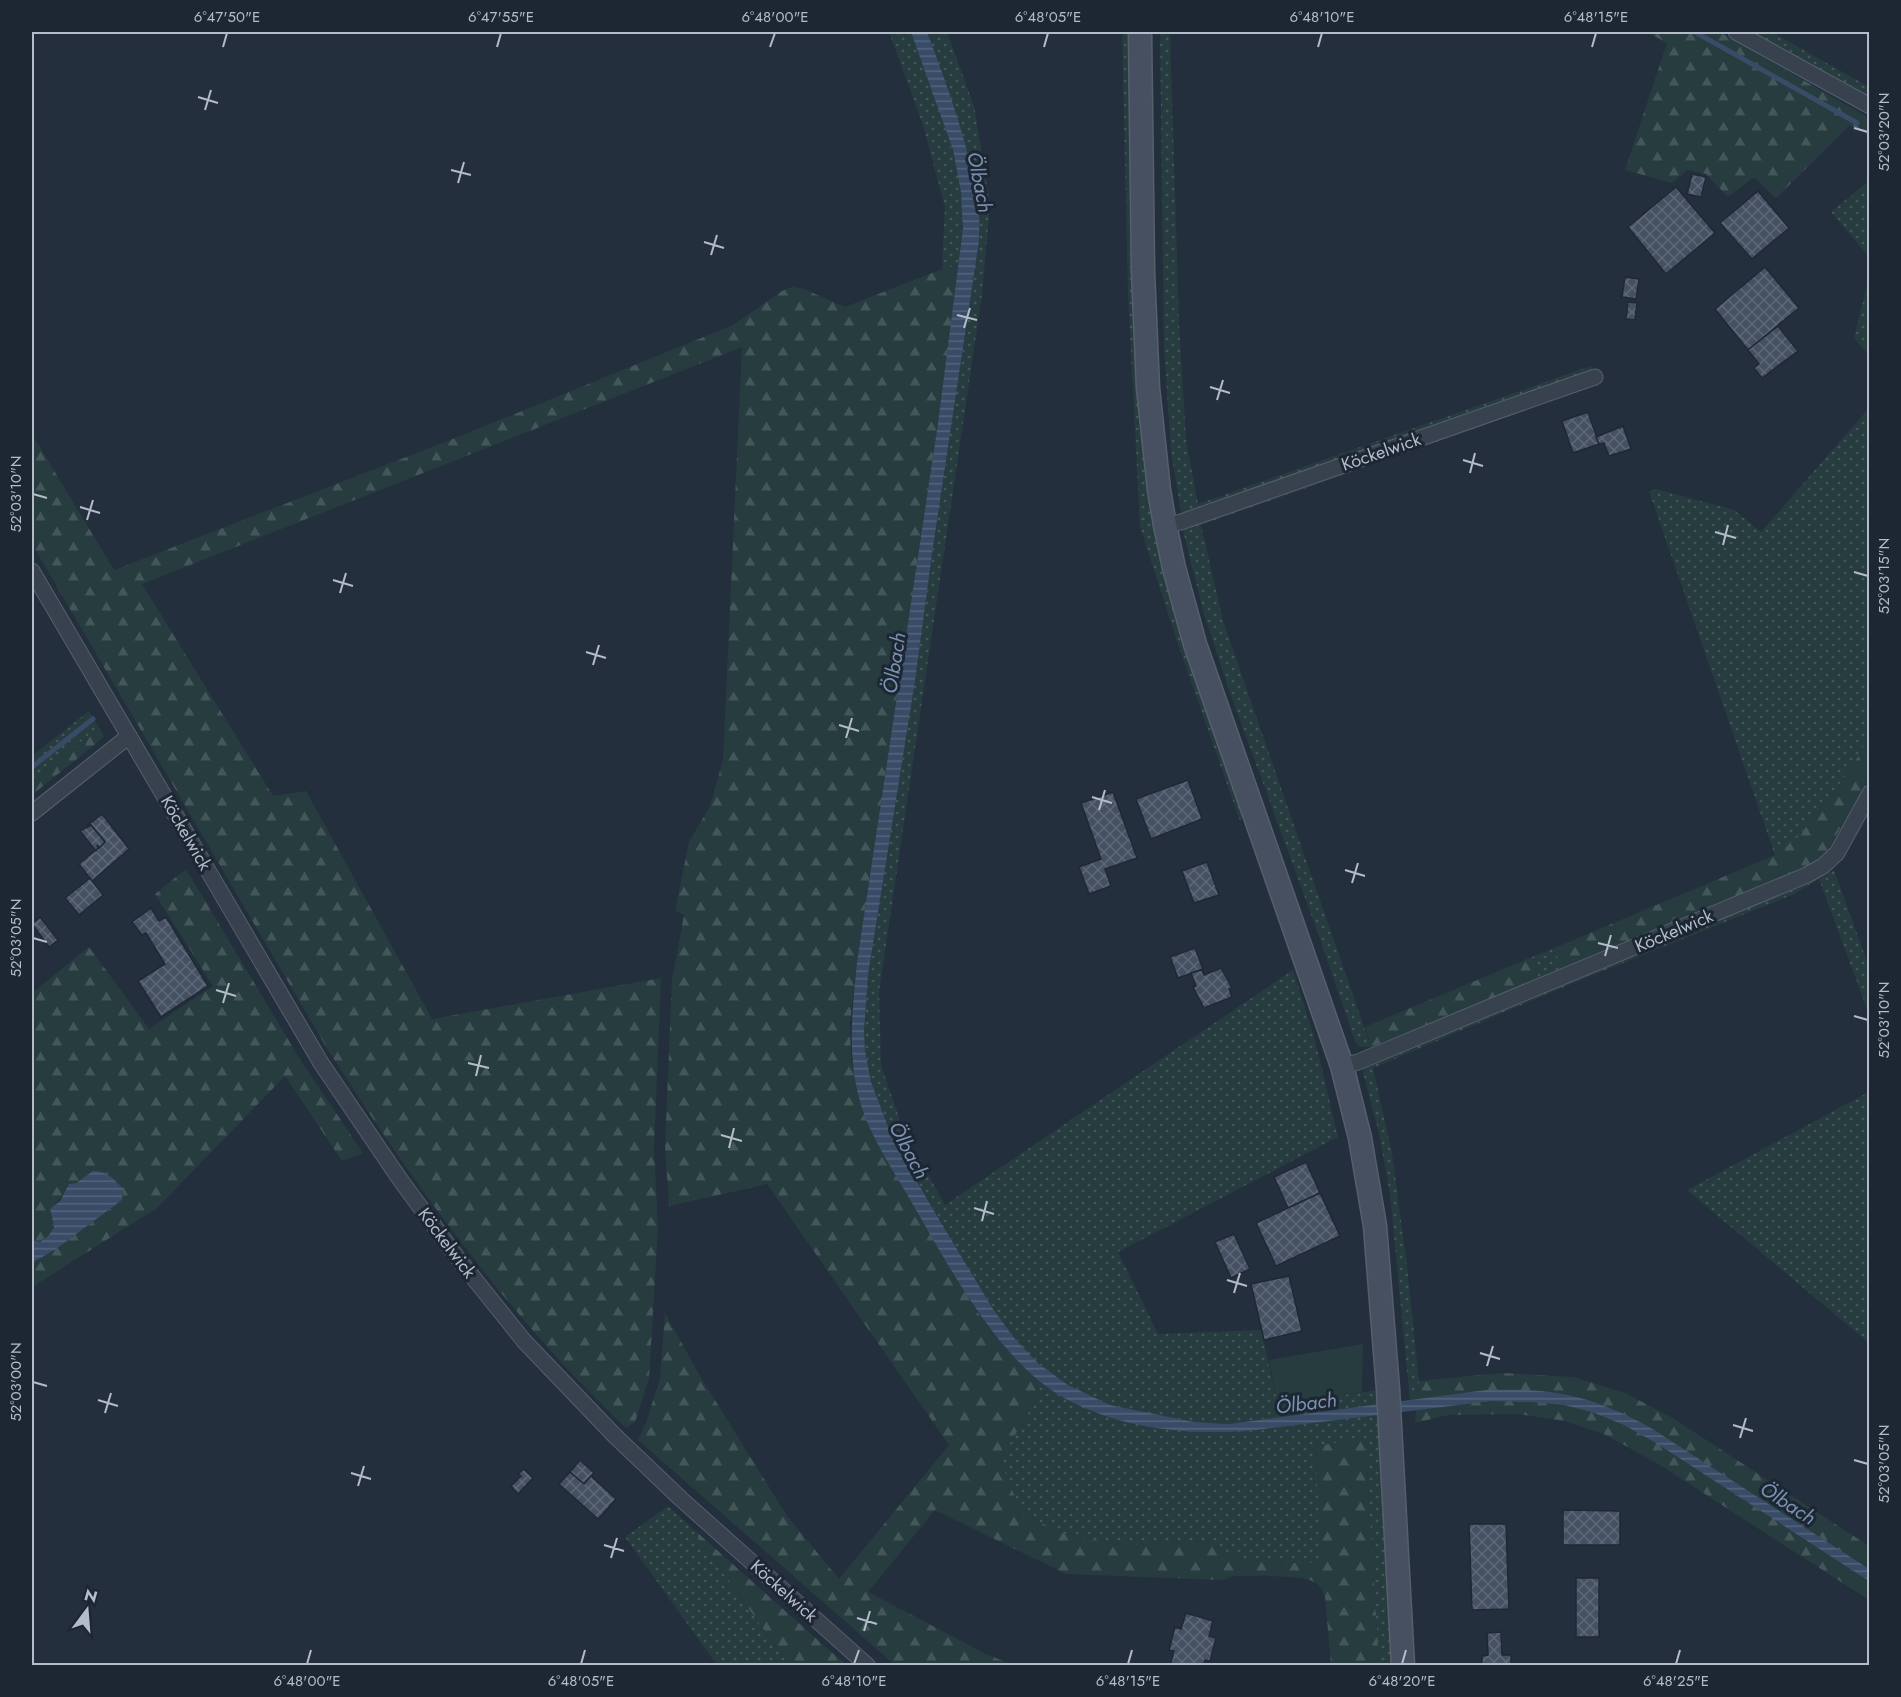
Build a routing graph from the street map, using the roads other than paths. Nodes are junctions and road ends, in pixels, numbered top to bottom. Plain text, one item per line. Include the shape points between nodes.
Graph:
1 (1140, 32) edge
2 (1736, 32) edge
3 (1869, 106) edge
4 (1595, 377) dead end
5 (1166, 525) junction
6 (32, 571) edge
7 (129, 736) junction
8 (1869, 793) edge
9 (32, 813) edge
10 (1342, 1066) junction
11 (868, 1665) edge
12 (1403, 1665) edge

1 - 5 main road via 1148,388
2 - 3 street
4 - 5 street, Köckelwick
5 - 10 main road via 1195,644
6 - 7 street, Köckelwick
7 - 9 street
7 - 11 street, Köckelwick via 321,1064 463,1265 524,1341 614,1435
8 - 10 street, Köckelwick via 1837,853 1807,875
10 - 12 main road via 1360,1138 1375,1226

